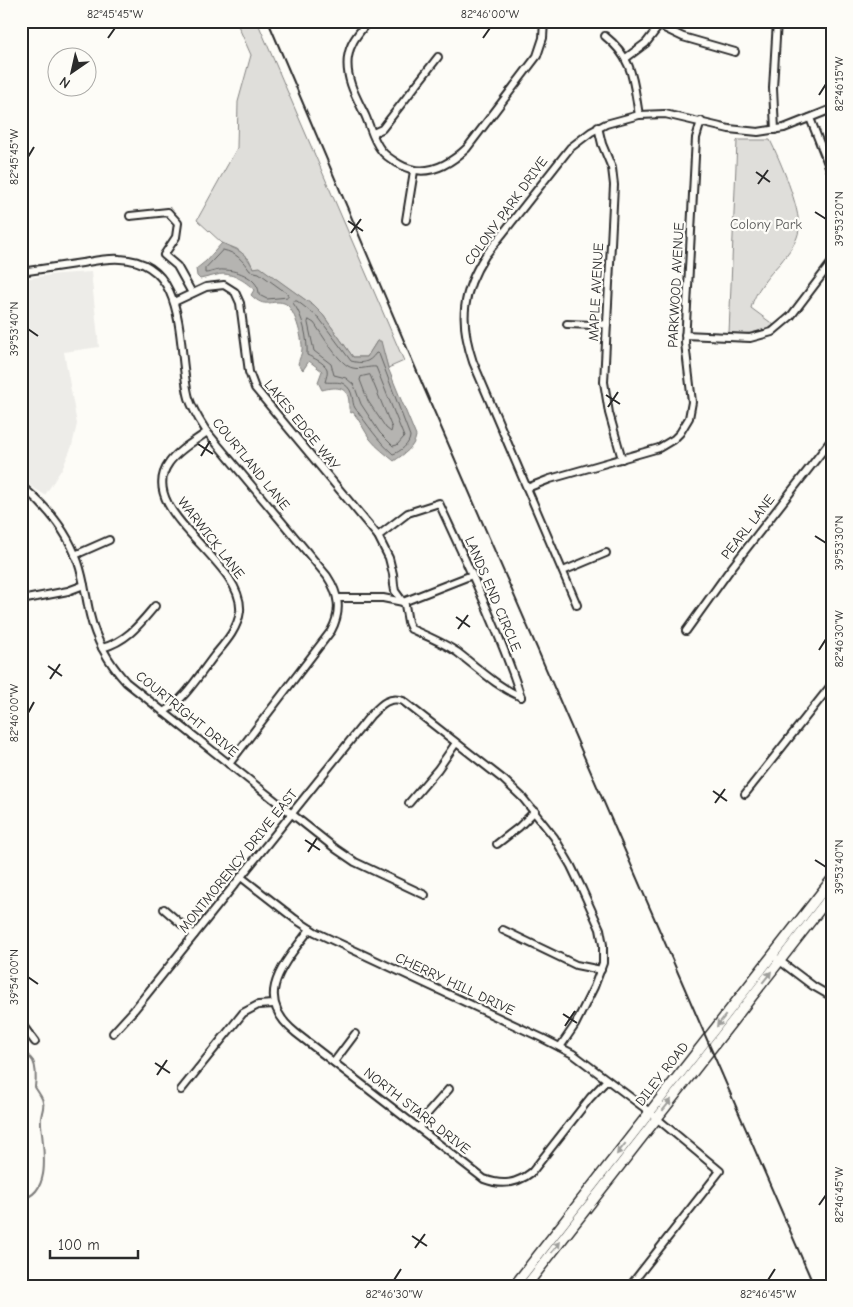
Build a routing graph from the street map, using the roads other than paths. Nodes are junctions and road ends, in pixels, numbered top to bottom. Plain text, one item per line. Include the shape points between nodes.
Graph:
1 (368, 21) edge
2 (776, 21) edge
3 (544, 24) edge
4 (662, 24) edge
5 (605, 36) dead end
6 (734, 52) dead end
7 (438, 57) dead end
8 (626, 58) junction
9 (832, 109) edge
10 (639, 115) junction
11 (810, 118) junction
12 (700, 121) junction
13 (598, 128) junction
14 (775, 130) junction
15 (373, 133) junction
16 (414, 171) junction
17 (832, 174) edge
18 (130, 216) dead end
19 (406, 220) dead end
20 (832, 262) edge
21 (21, 272) edge
22 (192, 293) junction
23 (174, 302) junction
24 (567, 324) dead end
25 (606, 324) junction
26 (685, 336) junction
27 (207, 432) junction
28 (832, 439) edge
29 (622, 459) junction
30 (21, 488) edge
31 (527, 488) junction
32 (378, 536) junction
33 (109, 540) dead end
34 (606, 553) dead end
35 (75, 555) junction
36 (563, 571) junction
37 (472, 575) junction
38 (84, 585) junction
39 (338, 598) junction
40 (21, 600) edge
41 (404, 602) junction
42 (577, 605) dead end
43 (155, 606) dead end
44 (686, 631) dead end
45 (102, 648) junction
46 (832, 684) edge
47 (521, 697) joint
48 (163, 712) junction
49 (456, 742) junction
50 (229, 764) junction
51 (745, 794) dead end
52 (409, 803) dead end
53 (535, 811) junction
54 (291, 814) junction
55 (497, 844) dead end
56 (241, 877) junction
57 (832, 879) edge
58 (832, 894) edge
59 (426, 895) dead end
60 (164, 909) dead end
61 (310, 929) junction
62 (503, 930) dead end
63 (194, 935) junction
64 (776, 958) junction
65 (601, 970) junction
66 (832, 997) edge
67 (274, 1004) junction
68 (21, 1023) edge
69 (113, 1032) dead end
70 (355, 1034) dead end
71 (35, 1042) dead end
72 (560, 1047) junction
73 (334, 1062) junction
74 (607, 1080) junction
75 (449, 1089) dead end
76 (181, 1090) dead end
77 (653, 1116) junction
78 (419, 1128) junction
79 (514, 1286) edge
80 (526, 1286) edge
81 (630, 1286) edge

1 - 15 street via 354,40 347,65 349,79
2 - 14 street
3 - 16 street via 537,56 467,148 446,165
4 - 6 street via 683,37
4 - 8 street via 646,43
5 - 8 street
7 - 15 street via 382,129
8 - 10 street
9 - 11 street, COLONY PARK DRIVE
10 - 12 street, COLONY PARK DRIVE via 665,114
10 - 13 street, COLONY PARK DRIVE
11 - 14 street, COLONY PARK DRIVE
11 - 17 street
12 - 14 street, COLONY PARK DRIVE via 741,131
12 - 26 street, PARKWOOD AVENUE via 696,138
13 - 25 street, MAPLE AVENUE via 612,168 614,185
13 - 31 street, COLONY PARK DRIVE via 576,142 559,160 485,256 472,278 465,303 464,328 473,362
15 - 16 street via 381,151
16 - 19 street
18 - 22 street via 168,212 178,223 176,237 164,255 177,266
20 - 26 street via 791,316 772,332 750,338
21 - 23 street, COURTLAND LANE via 104,260 130,260 160,276
22 - 23 street, LAKES EDGE WAY
22 - 32 street, LAKES EDGE WAY via 224,285 235,292 240,303 249,372 255,388
23 - 27 street, COURTLAND LANE via 190,401
24 - 25 street
25 - 29 street, MAPLE AVENUE via 606,396
26 - 29 street, PARKWOOD AVENUE via 692,396 689,418 680,433 667,444
27 - 39 street, COURTLAND LANE via 327,576
27 - 48 street, WARWICK LANE via 169,463 162,477 163,494 176,516 230,580 238,595 240,612 230,636 183,696
28 - 44 street, PEARL LANE
29 - 31 street, PARKWOOD AVENUE
30 - 35 street, COURTRIGHT DRIVE via 38,500 55,519
31 - 36 street, COLONY PARK DRIVE
32 - 37 street, LANDS END CIRCLE via 408,513 438,502
32 - 41 street, LAKES EDGE WAY via 392,566 395,591
33 - 35 street
34 - 36 street
35 - 38 street, COURTRIGHT DRIVE
36 - 42 street, COLONY PARK DRIVE
37 - 41 street
37 - 47 street, LANDS END CIRCLE
38 - 40 street
38 - 45 street, COURTRIGHT DRIVE via 94,631
39 - 41 street via 383,598
39 - 50 street via 338,616 331,631
41 - 47 street, LAKES EDGE WAY via 411,629 435,638
43 - 45 street via 130,635
45 - 48 street, COURTRIGHT DRIVE via 126,682
46 - 51 street
48 - 50 street, COURTRIGHT DRIVE
49 - 52 street
49 - 53 street via 514,789
49 - 54 street, MONTMORENCY DRIVE EAST via 403,701 392,699 370,716
50 - 54 street, COURTRIGHT DRIVE
53 - 55 street
53 - 65 street via 563,851 600,929 604,954
54 - 56 street, MONTMORENCY DRIVE EAST
54 - 59 street, COURTRIGHT DRIVE via 354,862
56 - 61 street, CHERRY HILL DRIVE
56 - 63 street, MONTMORENCY DRIVE EAST
57 - 64 highway, DILEY ROAD
58 - 64 highway, DILEY ROAD
60 - 63 street
61 - 67 street via 280,974
61 - 72 street, CHERRY HILL DRIVE
62 - 65 street via 576,965
63 - 69 street, MONTMORENCY DRIVE EAST
64 - 66 street
64 - 77 highway, DILEY ROAD
65 - 72 street via 575,1025
67 - 73 street, NORTH STARR DRIVE via 290,1028
67 - 76 street via 258,1005 243,1013
68 - 71 street
70 - 73 street
72 - 74 street, CHERRY HILL DRIVE
73 - 78 street, NORTH STARR DRIVE
74 - 77 street, CHERRY HILL DRIVE
74 - 78 street, NORTH STARR DRIVE via 532,1172 512,1183 501,1184 484,1179
75 - 78 street
77 -> 79 highway, DILEY ROAD
80 -> 77 highway, DILEY ROAD
77 - 81 street, CHERRY HILL DRIVE via 720,1171

